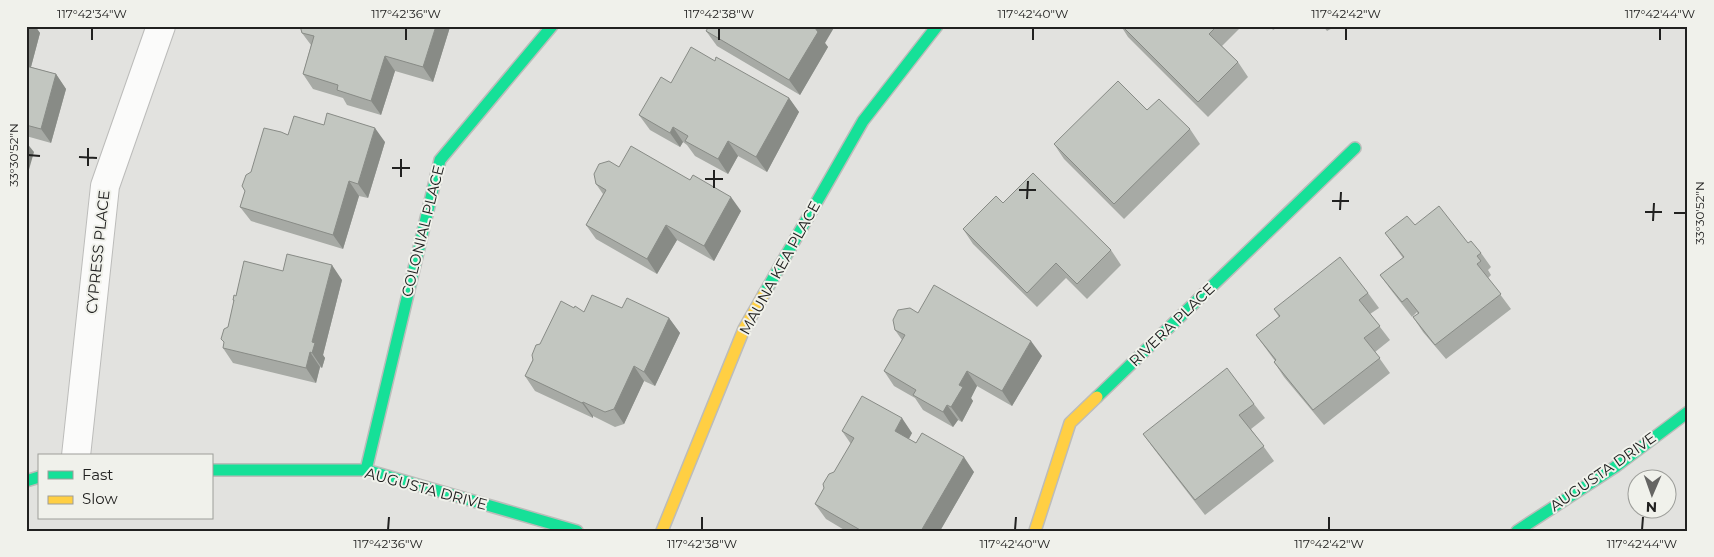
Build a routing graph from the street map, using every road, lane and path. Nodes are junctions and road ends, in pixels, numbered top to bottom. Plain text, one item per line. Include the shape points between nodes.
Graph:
1 (161, 26) edge
2 (552, 26) edge
3 (936, 26) edge
4 (1355, 148) dead end
5 (1688, 412) edge
6 (76, 454) edge
7 (212, 470) edge
8 (366, 470) junction
9 (38, 477) edge
10 (26, 481) edge
11 (577, 531) edge
12 (662, 531) edge
13 (1035, 531) edge
14 (1517, 531) edge

1 - 6 street, CYPRESS PLACE via 105,186
2 - 8 street, COLONIAL PLACE via 440,160
3 - 12 street, MAUNA KEA PLACE via 863,121 744,329
4 - 13 street, RIVERA PLACE via 1070,423
5 - 14 street, AUGUSTA DRIVE via 1615,467
7 - 8 street, AUGUSTA DRIVE
8 - 11 street, AUGUSTA DRIVE
9 - 10 street

